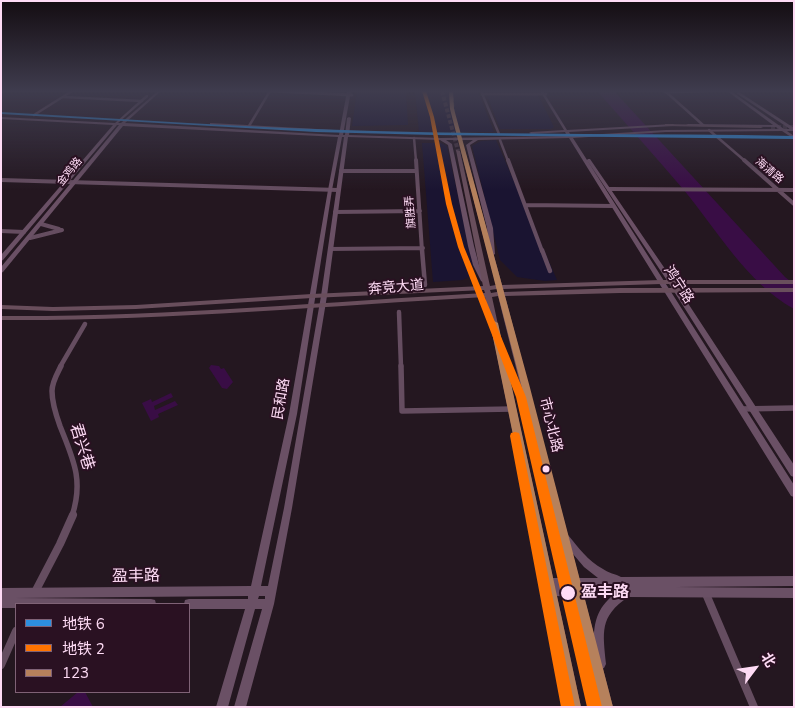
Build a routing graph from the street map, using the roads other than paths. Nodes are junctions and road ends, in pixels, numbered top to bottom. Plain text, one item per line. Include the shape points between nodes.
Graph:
1 (117, 124) edge
2 (117, 124) edge
3 (139, 124) edge
4 (209, 124) edge
5 (346, 124) edge
6 (495, 124) edge
7 (564, 124) edge
8 (775, 124) edge
9 (785, 124) edge
10 (703, 125) joint
11 (249, 126) joint
12 (666, 126) junction
13 (778, 126) junction
14 (788, 126) junction
15 (794, 129) edge
16 (709, 130) junction
17 (783, 130) junction
18 (569, 131) junction
19 (674, 131) junction
20 (344, 134) junction
21 (499, 134) junction
22 (571, 137) junction
23 (414, 138) junction
24 (441, 138) junction
25 (794, 138) edge
26 (477, 139) junction
27 (500, 140) dead end
28 (341, 171) junction
29 (416, 171) junction
30 (1, 180) edge
31 (66, 182) junction
32 (74, 182) junction
33 (334, 190) junction
34 (609, 190) junction
35 (777, 190) junction
36 (794, 190) edge
37 (794, 204) edge
38 (525, 205) junction
39 (613, 206) junction
40 (335, 212) junction
41 (420, 212) junction
42 (41, 224) junction
43 (1, 231) edge
44 (24, 232) junction
45 (30, 238) junction
46 (423, 248) junction
47 (330, 249) junction
48 (1, 259) edge
49 (492, 259) junction
50 (1, 270) edge
51 (550, 271) dead end
52 (661, 282) junction
53 (671, 282) junction
54 (794, 282) edge
55 (425, 285) dead end
56 (500, 290) junction
57 (667, 290) junction
58 (676, 290) junction
59 (794, 290) edge
60 (488, 291) junction
61 (312, 296) junction
62 (324, 296) junction
63 (322, 305) junction
64 (310, 306) junction
65 (1, 307) edge
66 (399, 312) dead end
67 (1, 318) edge
68 (85, 324) dead end
69 (752, 408) junction
70 (794, 408) edge
71 (512, 409) junction
72 (741, 409) junction
73 (794, 474) edge
74 (794, 493) edge
75 (562, 535) junction
76 (794, 581) edge
77 (550, 587) junction
78 (576, 587) junction
79 (625, 587) junction
80 (255, 591) junction
81 (272, 591) junction
82 (1, 593) edge
83 (34, 593) junction
84 (794, 593) edge
85 (706, 594) junction
86 (29, 603) edge
87 (1, 604) edge
88 (15, 604) edge
89 (190, 604) edge
90 (269, 604) junction
91 (251, 605) junction
92 (15, 633) edge
93 (1, 665) edge
94 (601, 682) junction
95 (222, 707) edge
96 (240, 707) edge
97 (575, 707) edge
98 (607, 707) edge
99 (754, 707) edge

1 - 31 main road, 金鸡路
2 - 32 main road, 金鸡路
3 - 20 main road
4 - 11 main road
5 - 20 main road, 民和路
6 - 21 street
7 - 18 main road, 鸿宁路
8 - 13 main road
9 - 14 main road
10 - 12 main road
10 - 13 main road
11 - 20 main road
12 - 18 main road
12 - 19 main road via 764,128
13 - 14 main road
13 - 17 main road
14 - 15 main road
15 - 17 main road
16 - 17 main road
16 - 19 main road
16 - 35 street, 海清路
17 - 25 main road
18 - 21 main road
18 - 22 main road, 鸿宁路
19 - 22 main road
20 - 21 main road
20 - 23 main road
20 - 28 main road, 民和路
20 - 33 main road, 民和路
22 - 26 main road
22 - 34 main road, 鸿宁路
22 - 39 main road, 鸿宁路
23 - 24 main road
23 - 29 street, 旗胜弄
24 - 26 main road
24 - 60 main road via 450,144 475,258
26 - 49 main road via 468,145 490,228
27 - 38 street
28 - 29 street
28 - 33 main road, 民和路
29 - 41 street, 旗胜弄
30 - 31 street
31 - 32 street
31 - 44 main road, 金鸡路
32 - 33 street
32 - 42 main road, 金鸡路
33 - 40 main road, 民和路
33 - 61 main road, 民和路
34 - 35 street
34 - 53 main road, 鸿宁路
35 - 36 street
35 - 37 street, 海清路
38 - 39 street
38 - 51 street
39 - 52 main road, 鸿宁路
40 - 41 street
40 - 47 main road, 民和路
41 - 46 street, 旗胜弄
42 - 45 main road, 金鸡路
42 - 45 street via 62,230
43 - 44 street
44 - 48 main road, 金鸡路
45 - 50 main road, 金鸡路
46 - 47 street
46 - 55 street, 旗胜弄
47 - 62 main road, 民和路
49 - 56 main road, 市心北路
49 - 60 main road, 市心北路 via 460,151
52 - 53 main road, 奔竞大道
52 - 56 main road, 奔竞大道
52 - 57 main road, 鸿宁路
53 - 54 main road, 奔竞大道
53 - 58 main road, 鸿宁路
56 - 57 main road, 奔竞大道
56 - 60 main road, 奔竞大道
56 - 75 main road, 市心北路
57 - 58 main road, 奔竞大道
57 - 72 main road, 鸿宁路
58 - 59 main road, 奔竞大道
58 - 69 main road, 鸿宁路
60 - 62 main road, 奔竞大道
60 - 63 main road, 奔竞大道
60 - 71 main road, 市心北路
61 - 62 main road, 奔竞大道
61 - 64 main road, 民和路
61 - 65 main road, 奔竞大道 via 136,307
62 - 63 main road, 民和路
63 - 64 main road, 奔竞大道
63 - 81 main road, 民和路
64 - 67 main road, 奔竞大道 via 165,315
64 - 80 main road, 民和路 via 292,414
66 - 71 street via 402,411
68 - 83 street, 君兴巷 via 58,373 52,391 57,415 74,460 79,493 74,514
69 - 70 street
69 - 72 street
69 - 73 main road, 鸿宁路
71 - 77 main road, 市心北路
72 - 74 main road, 鸿宁路
75 - 78 main road, 市心北路
75 - 79 main road via 590,568
76 - 79 main road
77 - 78 main road
77 - 97 main road, 市心北路
78 - 79 main road
78 - 94 main road, 市心北路
79 - 85 main road
79 - 94 main road via 602,611 598,627
80 - 81 main road, 盈丰路
80 - 83 main road, 盈丰路
80 - 91 main road, 民和路
81 - 90 main road, 民和路
82 - 83 main road, 盈丰路
83 - 86 street, 君兴巷
84 - 85 main road
85 - 99 street
87 - 88 main road, 盈丰路
89 - 91 main road
90 - 91 main road
90 - 96 main road, 民和路
91 - 95 main road, 民和路
92 - 93 street
94 - 98 main road, 市心北路

